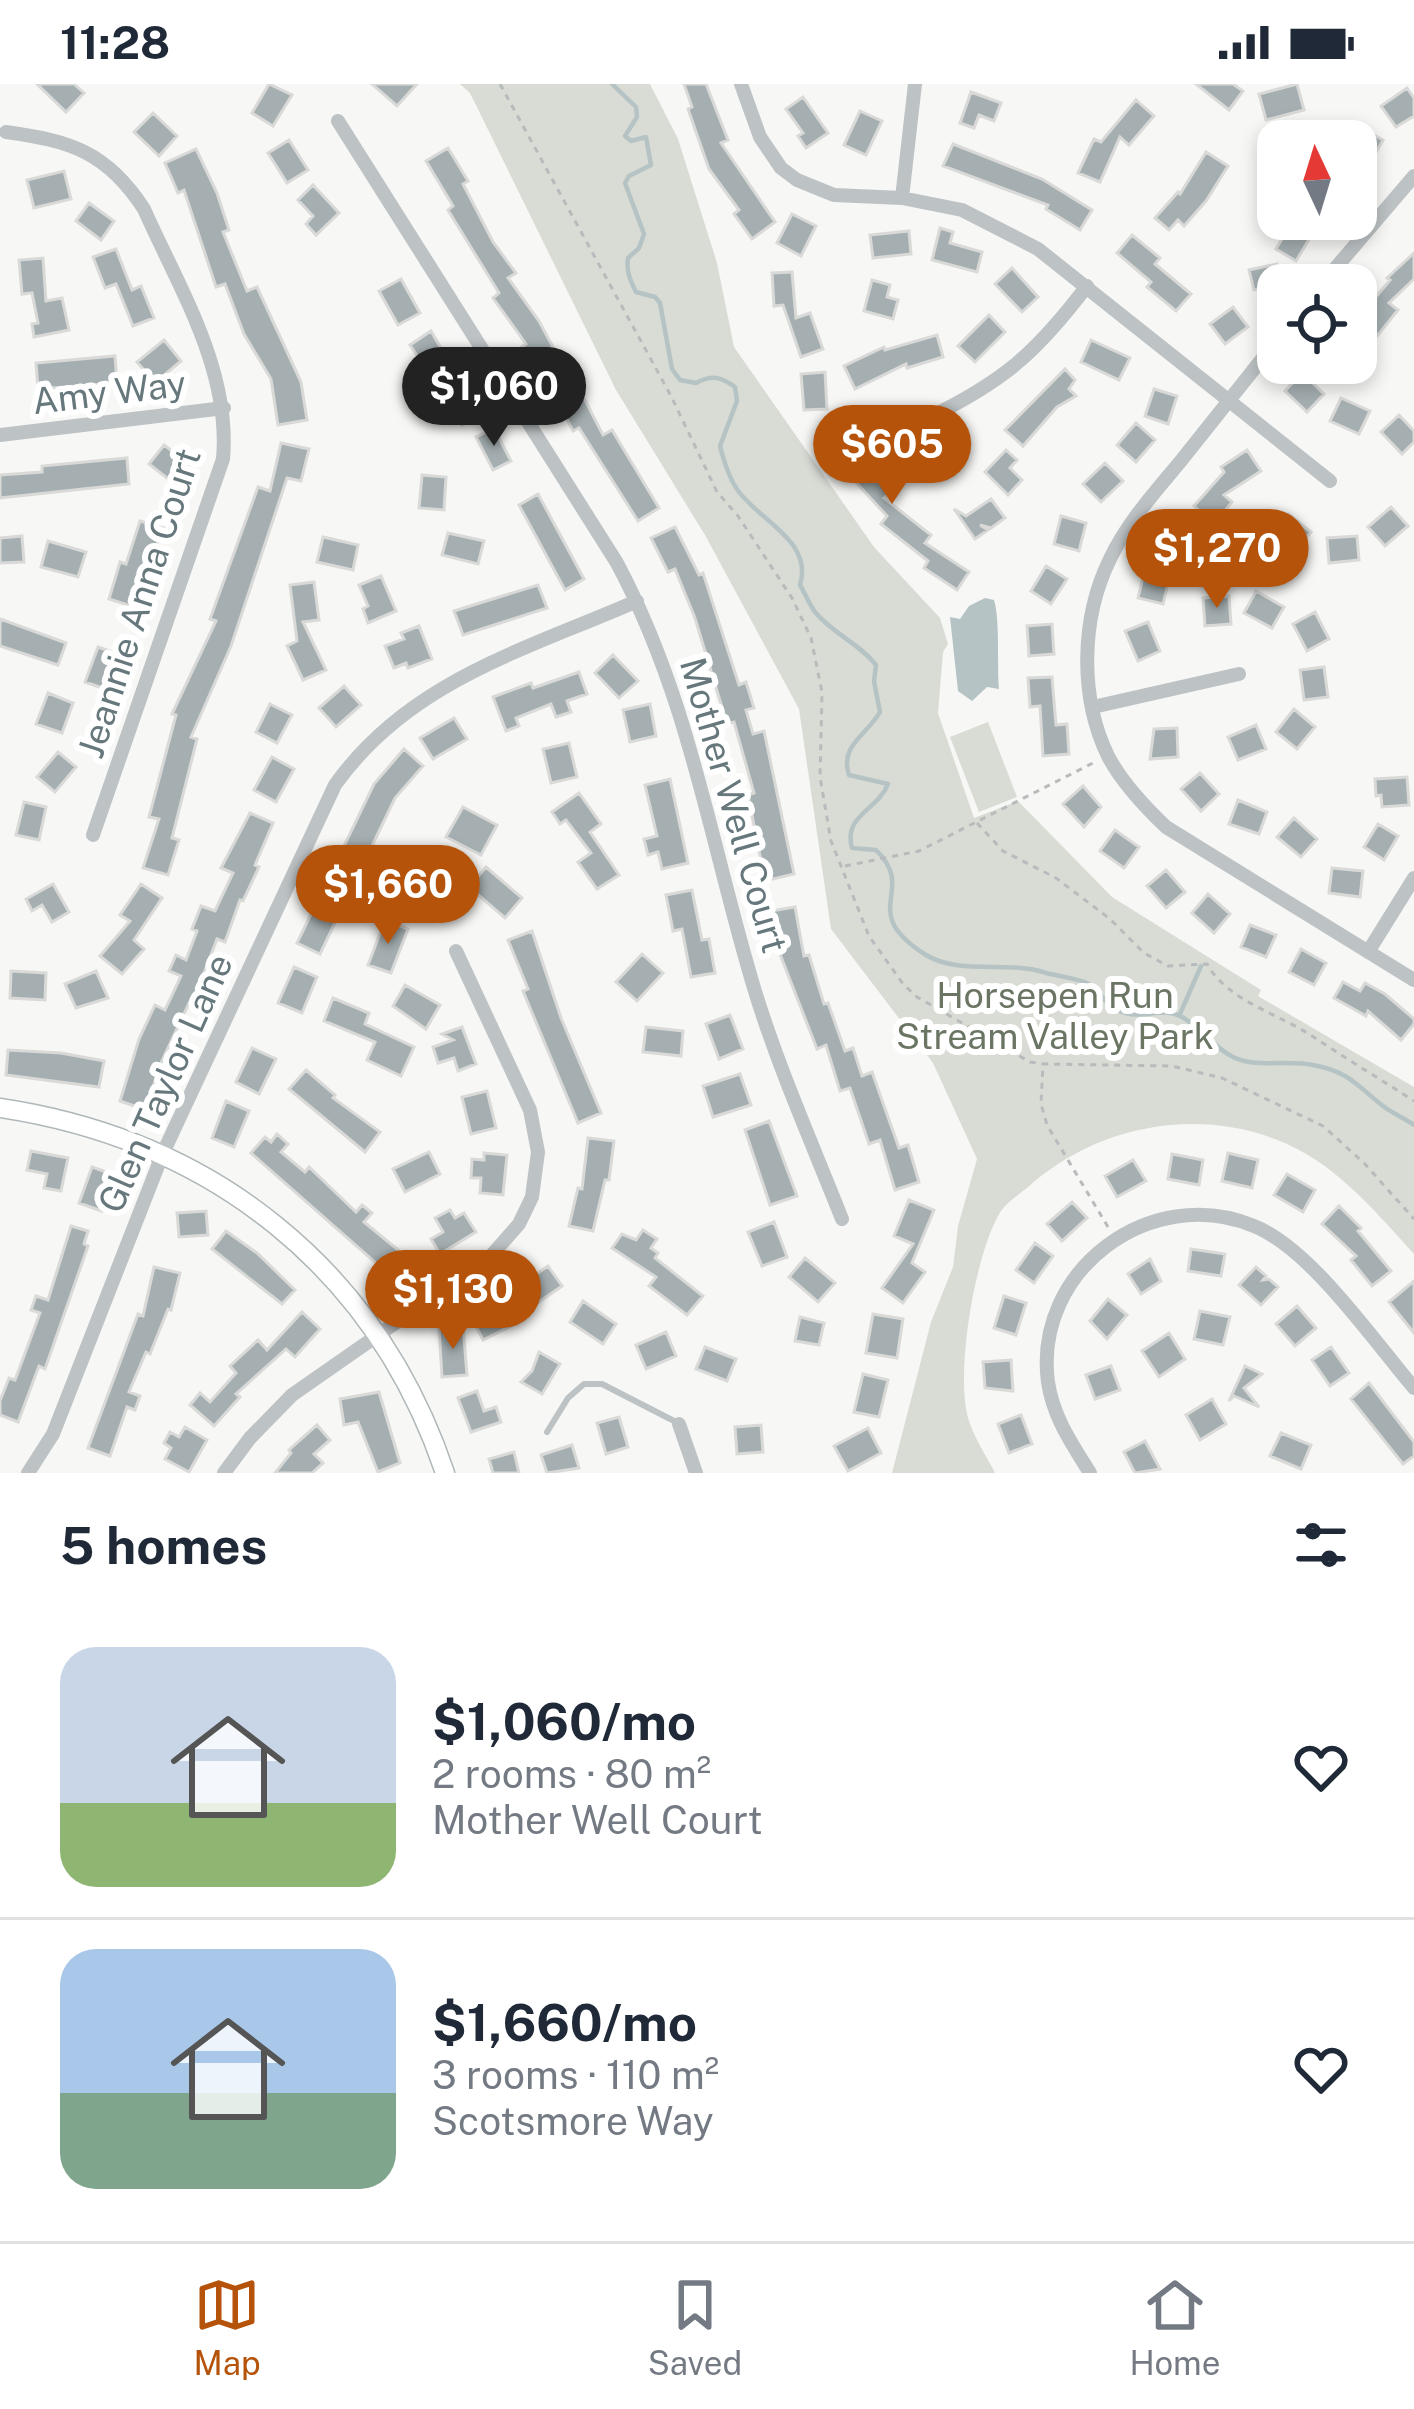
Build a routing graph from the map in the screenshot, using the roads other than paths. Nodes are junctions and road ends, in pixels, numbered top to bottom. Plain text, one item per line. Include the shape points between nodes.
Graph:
1 (741, 84) edge
2 (914, 84) edge
3 (338, 121) dead end
4 (6, 132) dead end
5 (1414, 176) edge
6 (902, 198) junction
7 (1339, 264) edge
8 (1087, 286) junction
9 (1257, 365) edge
10 (1229, 400) junction
11 (224, 408) junction
12 (928, 418) dead end
13 (0, 435) edge
14 (1330, 481) dead end
15 (638, 602) junction
16 (1238, 674) dead end
17 (1093, 707) junction
18 (93, 835) dead end
19 (1414, 878) edge
20 (456, 951) dead end
21 (1368, 952) junction
22 (1414, 980) edge
23 (0, 1108) edge
24 (163, 1154) junction
25 (842, 1219) dead end
26 (377, 1335) junction
27 (1414, 1388) edge
28 (679, 1424) joint
29 (547, 1432) dead end
30 (28, 1473) edge
31 (224, 1473) edge
32 (445, 1473) edge
33 (696, 1473) edge
34 (1090, 1473) edge

1 - 6 street via 760,137 797,180 834,194
2 - 6 street
3 - 15 street, Mother Well Court
4 - 11 street, Jeannie Anna Court via 77,146 131,189 214,368
5 - 7 street
6 - 8 street via 988,220
8 - 10 street
8 - 12 street via 1025,360
9 - 10 street
10 - 14 street
10 - 17 street via 1108,561 1087,646
11 - 13 street, Amy Way
11 - 18 street, Jeannie Anna Court via 223,459
15 - 24 street, Glen Taylor Lane via 424,698 353,760 320,813
15 - 25 street, Mother Well Court via 676,697 767,1029
16 - 17 street
17 - 21 street via 1108,755 1166,827
19 - 21 street
20 - 26 street via 530,1110 537,1174 505,1244
21 - 22 street
23 - 24 street via 87,1125
24 - 26 street via 226,1188 296,1241
24 - 30 street, Glen Taylor Lane via 53,1434
26 - 31 street via 292,1395
26 - 32 street
27 - 34 street via 1293,1249 1255,1226 1184,1214 1140,1225 1087,1262 1050,1334 1054,1408
28 - 29 lane via 602,1384 584,1384
28 - 33 street

